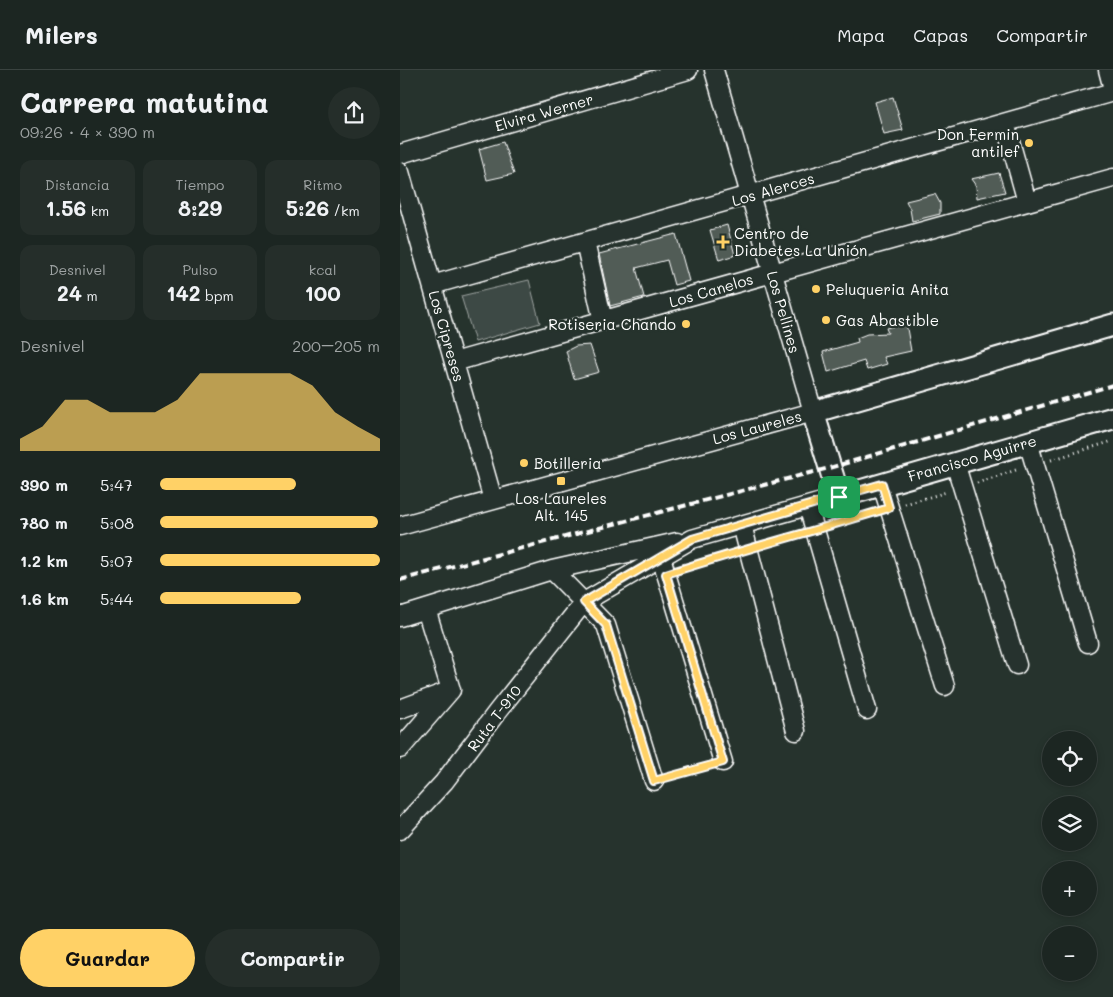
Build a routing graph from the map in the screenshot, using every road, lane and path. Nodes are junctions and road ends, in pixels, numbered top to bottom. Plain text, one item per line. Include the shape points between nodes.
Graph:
1 (688, 70) edge
2 (714, 70) edge
3 (1108, 70) edge
4 (1113, 90) edge
5 (1005, 123) junction
6 (400, 154) edge
7 (400, 172) edge
8 (1113, 178) edge
9 (750, 195) junction
10 (1027, 202) junction
11 (585, 242) junction
12 (773, 273) junction
13 (432, 285) junction
14 (603, 321) junction
15 (1113, 325) edge
16 (454, 362) junction
17 (813, 412) junction
18 (1113, 418) edge
19 (1113, 441) edge
20 (1028, 442) junction
21 (955, 463) junction
22 (1035, 464) junction
23 (882, 484) junction
24 (962, 487) junction
25 (839, 497) junction
26 (494, 500) junction
27 (808, 506) junction
28 (889, 508) junction
29 (742, 525) junction
30 (400, 526) edge
31 (816, 531) junction
32 (692, 539) junction
33 (748, 548) junction
34 (663, 565) junction
35 (552, 570) junction
36 (584, 602) junction
37 (426, 609) junction
38 (400, 617) edge
39 (1088, 643) dead end
40 (1017, 665) dead end
41 (945, 686) dead end
42 (451, 690) junction
43 (400, 709) edge
44 (867, 710) dead end
45 (796, 731) dead end
46 (400, 748) edge
47 (723, 762) joint
48 (654, 781) joint
49 (400, 830) edge

1 - 6 street, Elvira Werner
2 - 9 street, Los Pellines
3 - 4 street
4 - 5 street, Los Alerces
5 - 9 street, Los Alerces
5 - 10 street
7 - 13 street, Los Cipreses
8 - 10 street, Los Canelos
9 - 11 street, Los Alerces
9 - 12 street, Los Pellines
10 - 12 street, Los Canelos
11 - 13 street, Los Alerces
11 - 14 street
12 - 14 street, Los Canelos
12 - 17 street, Los Pellines
13 - 16 street, Los Cipreses
14 - 16 street, Los Canelos
15 - 17 street, Los Laureles
16 - 26 street, Los Cipreses
17 - 25 street, Los Pellines
17 - 26 street, Los Laureles
18 - 20 street, Francisco Aguirre
19 - 22 path
20 - 21 street, Francisco Aguirre
20 - 22 street
21 - 23 street, Francisco Aguirre
21 - 24 street
22 - 24 path
22 - 39 street
23 - 25 street, Francisco Aguirre
23 - 28 street
24 - 28 path
24 - 40 street
25 - 27 street, Francisco Aguirre
26 - 30 street, Los Laureles
27 - 29 street, Francisco Aguirre
27 - 31 street
28 - 31 path
28 - 41 street
29 - 32 street, Francisco Aguirre
29 - 33 street
31 - 33 path
31 - 44 street
32 - 34 street, Francisco Aguirre
32 - 35 street
33 - 34 path
33 - 45 street
34 - 36 street, Francisco Aguirre
34 - 47 street
35 - 36 street
35 - 37 street
36 - 48 street via 606,625
36 - 49 street, Ruta T-910 via 444,782
37 - 38 street
37 - 42 street
42 - 43 street
42 - 46 street
47 - 48 path

